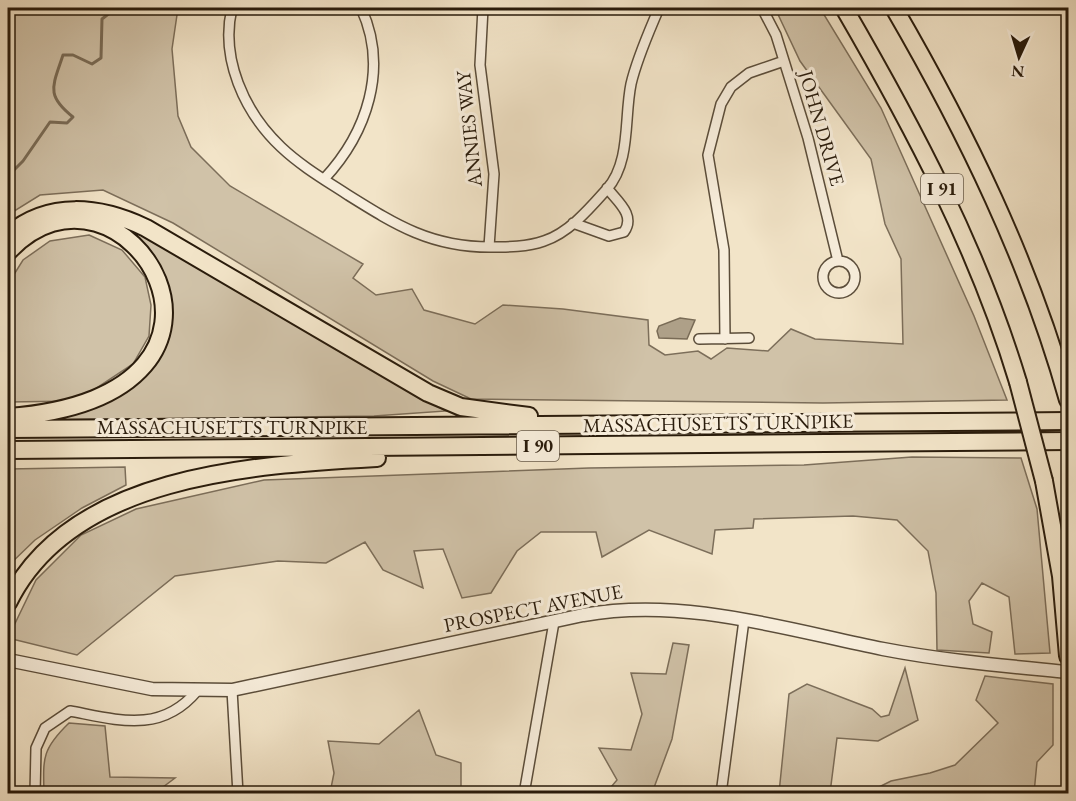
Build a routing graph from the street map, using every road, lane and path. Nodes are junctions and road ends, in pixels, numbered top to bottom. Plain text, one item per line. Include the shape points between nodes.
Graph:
1 (232, 8) edge
2 (361, 8) edge
3 (483, 8) edge
4 (659, 8) edge
5 (762, 8) edge
6 (843, 8) edge
7 (894, 8) edge
8 (784, 61) junction
9 (324, 179) junction
10 (608, 188) junction
11 (573, 223) junction
12 (8, 235) edge
13 (489, 247) junction
14 (8, 252) edge
15 (838, 261) dead end
16 (749, 338) dead end
17 (699, 339) dead end
18 (725, 339) junction
19 (1068, 400) edge
20 (8, 417) edge
21 (1068, 421) edge
22 (631, 424) junction
23 (8, 429) edge
24 (1068, 441) edge
25 (834, 443) junction
26 (8, 450) edge
27 (8, 603) edge
28 (554, 621) junction
29 (744, 621) junction
30 (1068, 650) edge
31 (13, 661) edge
32 (1068, 672) edge
33 (232, 690) junction
34 (197, 691) junction
35 (35, 794) edge
36 (238, 794) edge
37 (524, 794) edge
38 (721, 794) edge

1 - 9 street via 230,55 246,98 280,146
2 - 9 street via 372,45 371,94 353,141
3 - 13 street, ANNIES WAY via 480,64 494,174
4 - 10 street via 636,69 621,159
5 - 8 street, JOHN DRIVE
6 - 30 highway, I 91, bridge via 902,109 947,198 990,301 1018,381 1044,481 1059,565
7 - 19 highway, I 91 via 949,107 998,208 1029,282
8 - 15 street, JOHN DRIVE via 808,138
8 - 18 street via 749,73 731,87 721,104 708,155 724,250
9 - 13 street via 390,221 422,236 453,246
10 - 11 street
10 - 11 street via 628,216 624,232 609,236
11 - 13 street via 538,243
12 - 22 highway via 33,219 61,210 115,215 146,228 388,372 444,401 491,412
14 - 20 highway via 30,233 50,225 78,221 108,227 143,254 155,273 164,306 155,347 130,380 75,407
16 - 18 street
17 - 18 street
21 - 22 highway, MASSACHUSETTS TURNPIKE / I 90
22 - 23 highway, MASSACHUSETTS TURNPIKE / I 90
24 - 25 highway, MASSACHUSETTS TURNPIKE / I 90
25 - 26 highway, MASSACHUSETTS TURNPIKE / I 90
25 - 27 highway via 740,450 370,458 224,475 128,498 90,516 45,551
28 - 29 street, PROSPECT AVENUE via 638,608 686,610
28 - 33 street, PROSPECT AVENUE
28 - 37 street
29 - 32 street, PROSPECT AVENUE via 951,660
29 - 38 street
31 - 34 street, PROSPECT AVENUE via 132,686
33 - 34 street, PROSPECT AVENUE
33 - 36 street
34 - 35 street via 181,709 153,719 127,722 70,711 45,728 36,748

